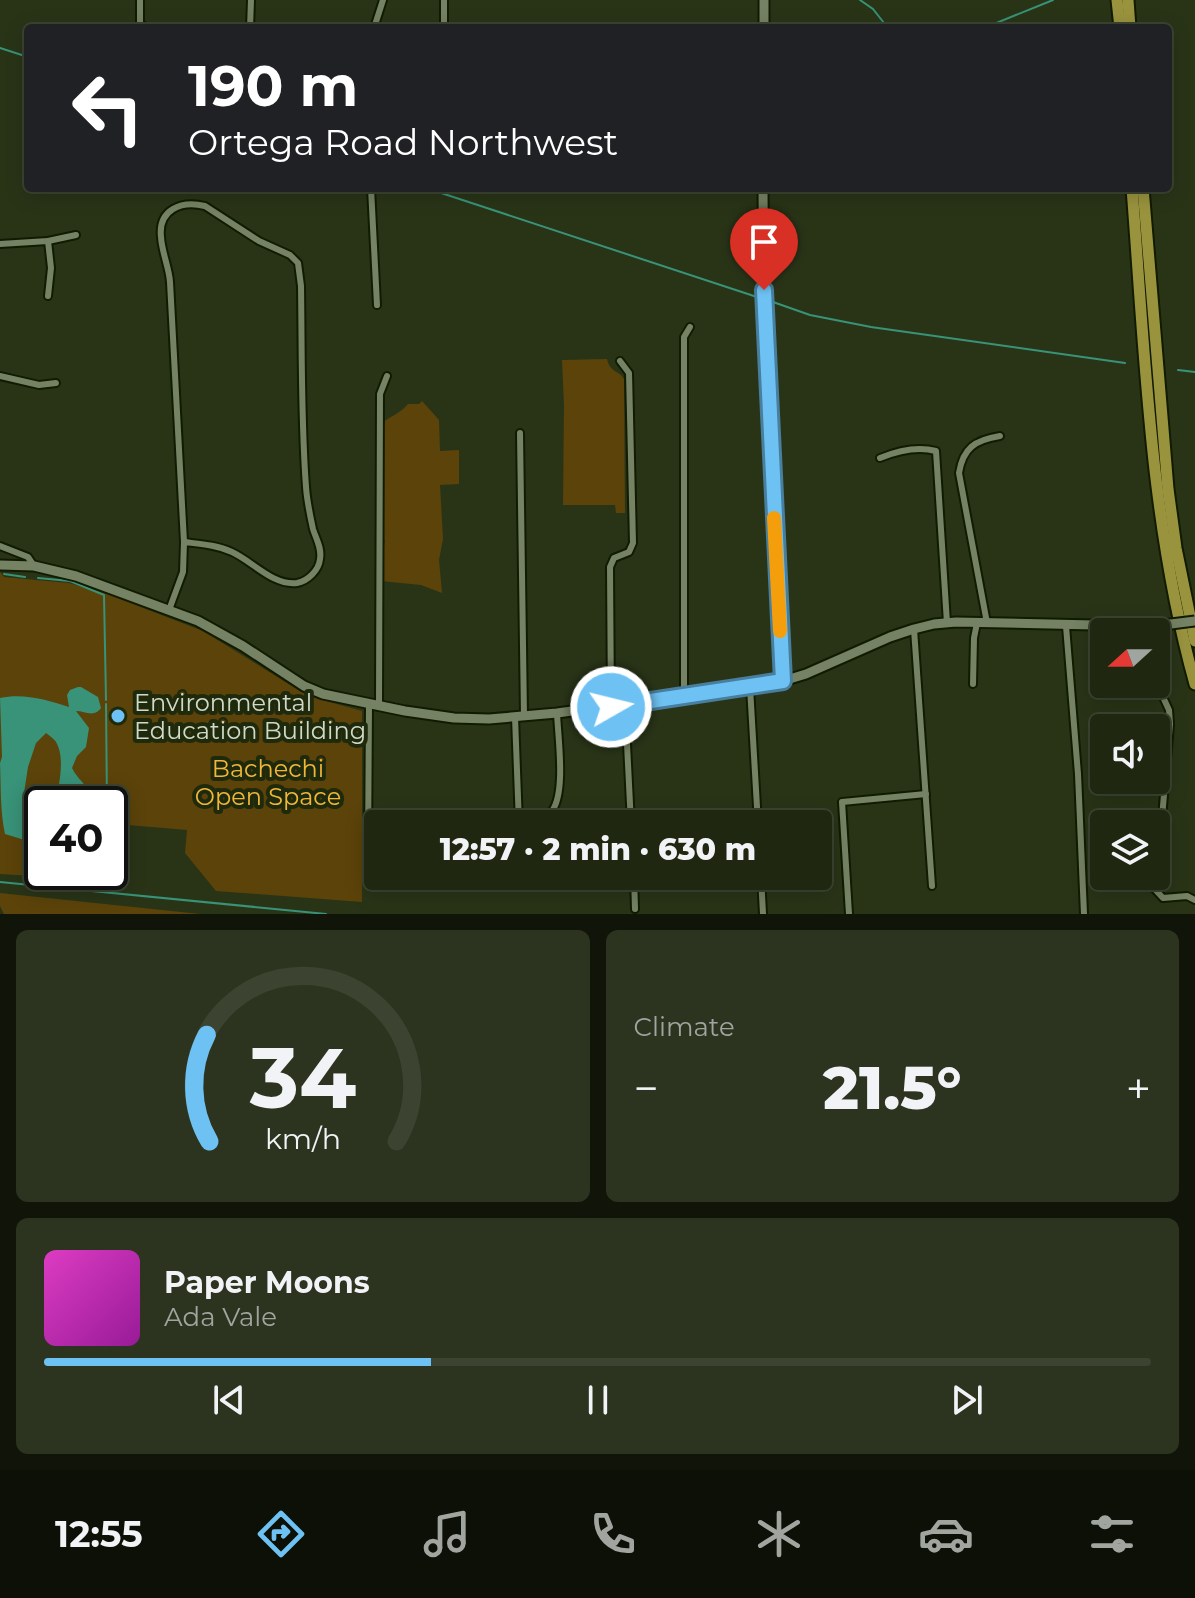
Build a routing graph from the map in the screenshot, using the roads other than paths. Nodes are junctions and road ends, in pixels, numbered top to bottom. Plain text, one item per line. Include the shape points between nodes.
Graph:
1 (140, 0) edge
2 (251, 0) edge
3 (383, 0) edge
4 (444, 0) edge
5 (764, 0) edge
6 (1117, 0) edge
7 (1128, 0) edge
8 (140, 24) edge
9 (250, 24) edge
10 (375, 24) edge
11 (444, 24) edge
12 (764, 24) edge
13 (1120, 24) edge
14 (1130, 24) edge
15 (371, 192) edge
16 (763, 192) edge
17 (1132, 192) edge
18 (1143, 192) edge
19 (76, 235) dead end
20 (48, 241) junction
21 (0, 244) edge
22 (48, 296) dead end
23 (377, 305) dead end
24 (690, 327) dead end
25 (620, 361) dead end
26 (0, 376) edge
27 (387, 376) dead end
28 (56, 383) dead end
29 (520, 433) dead end
30 (1000, 436) dead end
31 (880, 458) dead end
32 (184, 542) junction
33 (0, 546) edge
34 (0, 565) edge
35 (34, 566) junction
36 (169, 610) junction
37 (1195, 621) edge
38 (947, 623) junction
39 (982, 623) junction
40 (1170, 624) edge
41 (1066, 626) junction
42 (1090, 627) edge
43 (914, 629) junction
44 (1195, 641) edge
45 (783, 681) junction
46 (973, 684) dead end
47 (1195, 684) edge
48 (750, 687) junction
49 (684, 696) junction
50 (1163, 698) edge
51 (625, 704) junction
52 (374, 705) junction
53 (611, 707) junction
54 (557, 713) junction
55 (519, 717) junction
56 (926, 794) junction
57 (370, 810) edge
58 (519, 810) edge
59 (553, 810) edge
60 (630, 810) edge
61 (757, 810) edge
62 (1163, 810) edge
63 (932, 886) dead end
64 (634, 890) edge
65 (762, 890) edge
66 (1156, 890) edge
67 (1195, 900) edge
68 (635, 909) dead end
69 (763, 914) edge
70 (849, 914) edge
71 (1084, 914) edge

1 - 8 street
2 - 9 street
3 - 10 street
4 - 11 street
5 - 12 street
6 - 13 highway
7 - 14 highway
15 - 23 street
16 - 45 street via 764,329
17 - 47 highway via 1156,494
18 - 44 highway via 1168,489
19 - 20 street
20 - 21 street
20 - 22 street
24 - 49 street via 684,337
25 - 53 street via 629,373 633,543 610,567
26 - 28 street via 39,385
27 - 52 street via 380,394
29 - 55 street
30 - 39 street via 974,444 961,460 959,473
31 - 38 street via 914,449 936,451
32 - 32 street via 232,552 286,583 309,579 321,558 304,461 298,263 195,203 176,206 161,230 169,268
32 - 36 street via 183,572
33 - 35 street via 28,557
34 - 35 street
35 - 36 street
36 - 52 street via 243,646 304,686
37 - 40 street, bridge
38 - 39 street
38 - 43 street
39 - 41 street
39 - 46 street via 974,638
41 - 42 street
41 - 71 street
43 - 45 street
43 - 56 street
45 - 48 street
48 - 49 street
48 - 61 street
49 - 51 street
50 - 62 street via 1170,724
51 - 53 street
51 - 60 street
52 - 55 street via 454,718
52 - 57 street
53 - 54 street
54 - 55 street
54 - 59 street via 560,788
55 - 58 street
56 - 63 street
56 - 70 street via 842,802
64 - 68 street
65 - 69 street
66 - 67 street via 1163,898

